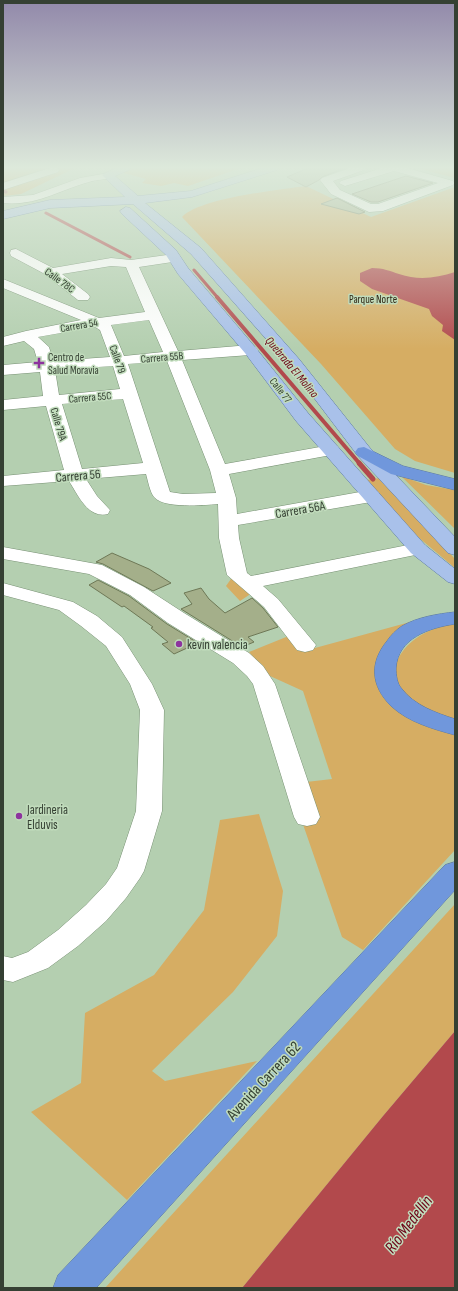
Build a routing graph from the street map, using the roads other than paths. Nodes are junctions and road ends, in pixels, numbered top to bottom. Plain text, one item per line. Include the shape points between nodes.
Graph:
1 (144, 228) edge
2 (169, 228) edge
3 (16, 253) dead end
4 (174, 258) junction
5 (131, 264) junction
6 (211, 268) junction
7 (49, 271) junction
8 (183, 271) junction
9 (3, 283) edge
10 (83, 297) dead end
11 (155, 314) junction
12 (97, 322) junction
13 (26, 335) junction
14 (3, 342) edge
15 (250, 350) junction
16 (172, 356) junction
17 (119, 361) junction
18 (47, 366) junction
19 (3, 370) edge
20 (130, 394) junction
21 (52, 400) junction
22 (3, 405) edge
23 (331, 450) junction
24 (364, 452) junction
25 (153, 468) junction
26 (219, 470) junction
27 (75, 476) junction
28 (3, 481) edge
29 (455, 485) edge
30 (371, 496) junction
31 (226, 498) junction
32 (101, 510) dead end
33 (229, 521) junction
34 (418, 549) junction
35 (455, 549) edge
36 (3, 553) edge
37 (455, 578) edge
38 (248, 583) junction
39 (3, 589) edge
40 (455, 618) edge
41 (305, 645) dead end
42 (455, 727) edge
43 (307, 817) dead end
44 (455, 872) edge
45 (3, 968) edge
46 (71, 1288) edge

1 - 4 main road, Calle 77
2 - 6 main road via 196,251
3 - 7 street, Calle 78C
4 - 5 street
4 - 8 main road, Calle 77
5 - 7 street via 111,262
5 - 11 street
6 - 8 main road via 192,267
6 - 24 main road via 294,362
7 - 9 street
7 - 10 street, Calle 78C
8 - 15 main road, Calle 77
9 - 12 street, Calle 79
11 - 12 street, Carrera 54
11 - 16 street
12 - 13 street, Carrera 54
12 - 17 street, Calle 79 via 106,328
13 - 14 street, Carrera 54
13 - 18 street, Calle 79A via 41,347
15 - 16 street, Carrera 55B
15 - 23 main road, Calle 77
16 - 17 street, Carrera 55B
16 - 26 street
17 - 18 street, Carrera 55B
17 - 20 street, Calle 79
18 - 19 street, Carrera 55B
18 - 21 street, Calle 79A
20 - 21 street, Carrera 55C
20 - 25 street, Calle 79
21 - 22 street, Carrera 55C
21 - 27 street, Calle 79A
23 - 26 street
23 - 30 main road, Calle 77
24 - 29 highway via 397,470
24 - 35 main road
25 - 27 street, Carrera 56
25 - 31 street, Calle 79 via 164,498
26 - 31 street
27 - 28 street, Carrera 56
27 - 32 street, Calle 79A via 90,500
30 - 33 street, Carrera 56A
30 - 34 main road, Calle 77
31 - 33 street
33 - 38 street via 229,538 237,574
34 - 37 main road, Calle 77
34 - 38 street
36 - 43 street via 95,568 242,658 264,684
38 - 41 street via 271,603
39 - 45 street via 66,606 89,621 114,642 141,684 152,710 149,811 130,871 96,913 68,938 38,960 13,970
40 - 42 highway via 426,623 409,630 390,650 383,673 390,691 400,701 424,716
44 - 46 highway, Avenida Carrera 62

